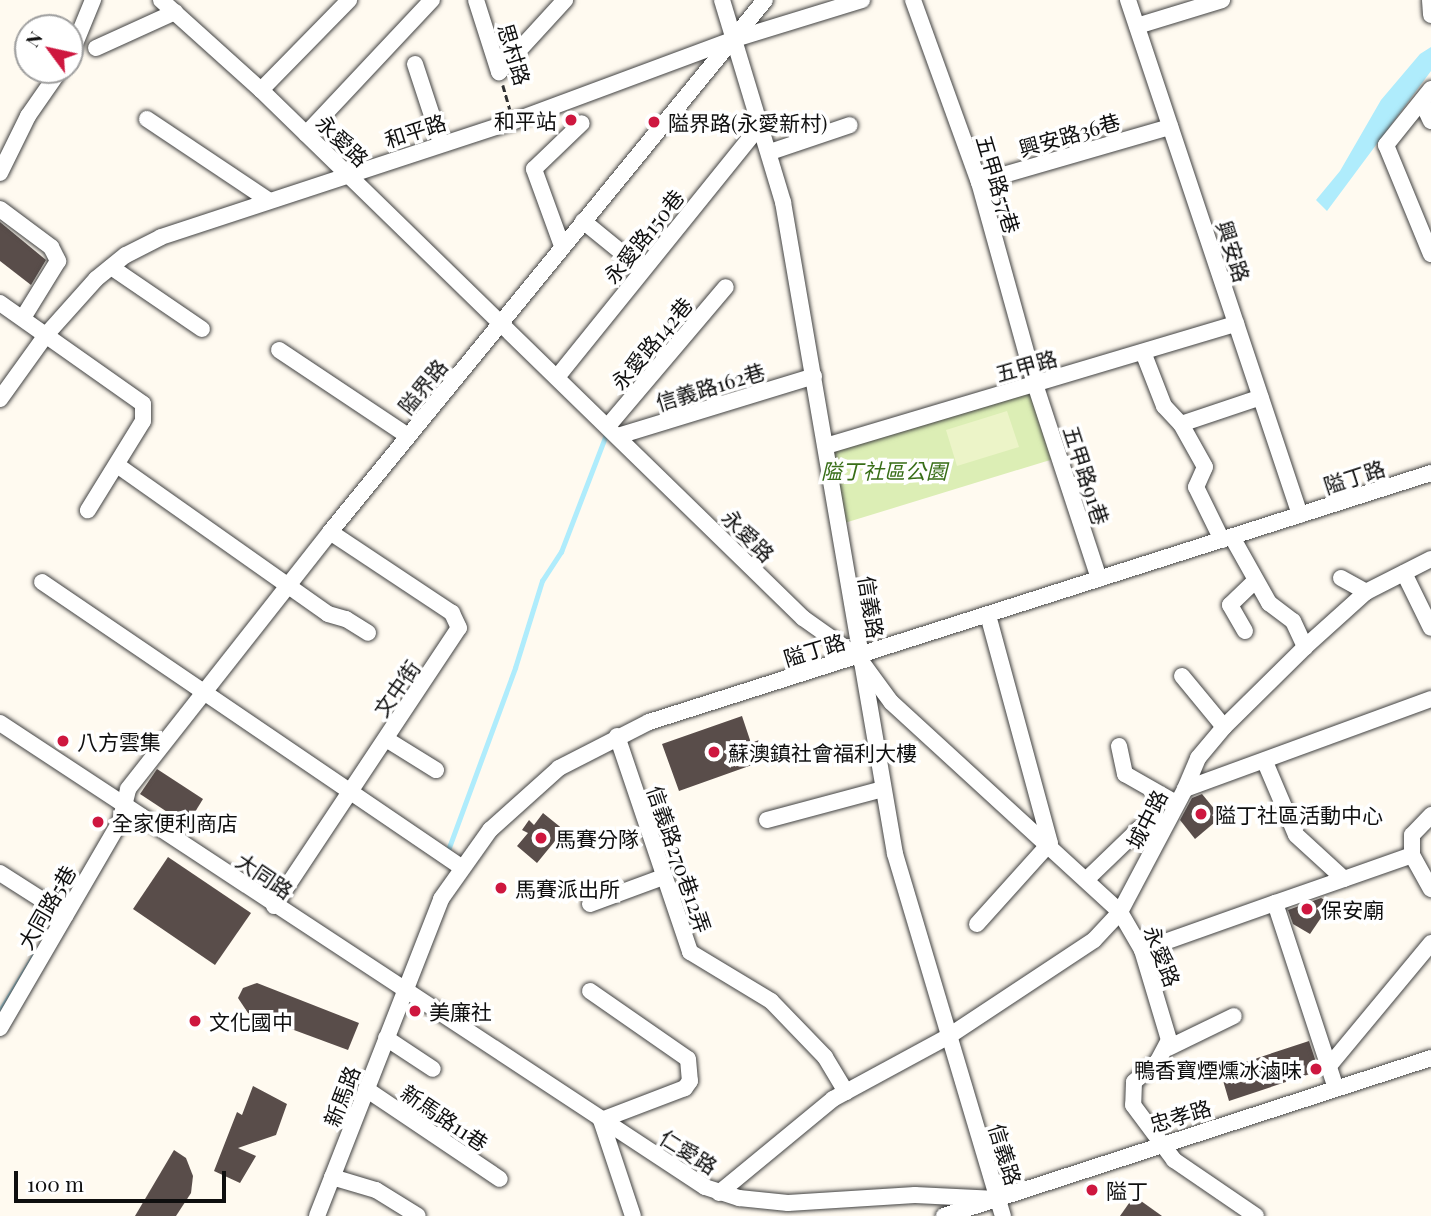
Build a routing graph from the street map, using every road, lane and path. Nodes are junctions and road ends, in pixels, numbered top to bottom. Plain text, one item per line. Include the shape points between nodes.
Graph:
1 (93, 0) edge
2 (161, 0) edge
3 (349, 0) edge
4 (432, 0) edge
5 (476, 0) edge
6 (565, 0) edge
7 (722, 0) edge
8 (765, 0) edge
9 (862, 0) edge
10 (913, 0) edge
11 (1128, 0) edge
12 (1222, 0) edge
13 (1430, 0) edge
14 (175, 12) junction
15 (1431, 14) edge
16 (84, 22) edge
17 (1137, 26) junction
18 (735, 39) junction
19 (96, 48) dead end
20 (415, 64) dead end
21 (499, 72) junction
22 (50, 84) edge
23 (261, 90) junction
24 (1426, 95) edge
25 (147, 120) dead end
26 (514, 121) junction
27 (1431, 121) edge
28 (582, 123) dead end
29 (762, 124) junction
30 (850, 125) dead end
31 (1170, 127) junction
32 (306, 134) junction
33 (442, 143) junction
34 (770, 152) junction
35 (0, 173) edge
36 (348, 175) junction
37 (979, 182) junction
38 (268, 200) junction
39 (0, 209) edge
40 (583, 220) junction
41 (562, 246) junction
42 (1431, 254) edge
43 (111, 267) junction
44 (643, 270) junction
45 (726, 286) dead end
46 (0, 303) edge
47 (23, 318) junction
48 (501, 321) junction
49 (1236, 324) junction
50 (202, 329) dead end
51 (46, 335) junction
52 (279, 350) dead end
53 (1143, 352) junction
54 (558, 376) junction
55 (814, 376) junction
56 (1035, 384) junction
57 (1261, 397) junction
58 (0, 399) edge
59 (1181, 424) junction
60 (613, 431) junction
61 (408, 436) junction
62 (827, 446) junction
63 (117, 465) junction
64 (1431, 474) edge
65 (88, 510) dead end
66 (1300, 515) junction
67 (330, 532) junction
68 (1227, 538) junction
69 (1431, 559) edge
70 (1404, 573) junction
71 (1341, 578) dead end
72 (1099, 579) junction
73 (1255, 580) junction
74 (42, 582) dead end
75 (290, 584) junction
76 (1366, 592) junction
77 (988, 615) junction
78 (1431, 628) edge
79 (1245, 631) dead end
80 (368, 633) dead end
81 (1305, 647) junction
82 (858, 657) junction
83 (1182, 676) dead end
84 (204, 691) junction
85 (1431, 699) edge
86 (0, 723) edge
87 (1224, 727) junction
88 (617, 736) junction
89 (386, 739) junction
90 (1119, 746) dead end
91 (1265, 762) junction
92 (436, 770) dead end
93 (883, 789) junction
94 (350, 792) junction
95 (1180, 795) junction
96 (124, 806) junction
97 (1431, 815) edge
98 (766, 820) dead end
99 (1166, 822) junction
100 (1050, 843) junction
101 (1412, 855) junction
102 (461, 867) junction
103 (0, 873) edge
104 (663, 877) junction
105 (1087, 879) junction
106 (1344, 879) junction
107 (1431, 889) edge
108 (1275, 903) junction
109 (590, 904) dead end
110 (274, 906) junction
111 (1120, 912) junction
112 (66, 915) junction
113 (977, 924) dead end
114 (1431, 943) edge
115 (1142, 950) junction
116 (590, 990) dead end
117 (403, 991) junction
118 (1234, 1016) dead end
119 (0, 1028) edge
120 (949, 1036) junction
121 (386, 1038) junction
122 (1168, 1048) junction
123 (1431, 1058) edge
124 (1329, 1066) junction
125 (433, 1069) dead end
126 (1336, 1088) junction
127 (366, 1090) junction
128 (846, 1092) junction
129 (601, 1120) junction
130 (1158, 1143) junction
131 (332, 1177) junction
132 (500, 1180) dead end
133 (719, 1193) junction
134 (997, 1199) junction
135 (317, 1216) edge
136 (418, 1216) edge
137 (633, 1216) edge
138 (944, 1216) edge
139 (1003, 1216) edge
140 (1256, 1216) edge

1 - 16 street
2 - 14 street, 永愛路
3 - 23 street
4 - 32 street
5 - 21 street, 思村路
6 - 21 street
7 - 18 street, 信義路
8 - 18 street, 隘界路
9 - 18 street, 和平路
10 - 37 street, 五甲路57巷
11 - 17 street, 興安路
12 - 17 street
13 - 15 street
14 - 19 street
14 - 23 street, 永愛路
17 - 31 street, 興安路
18 - 26 street, 和平路
18 - 29 street, 信義路
18 - 40 street, 隘界路
20 - 33 street
21 - 26 path, 思村路
22 - 35 street via 28,116
23 - 32 street, 永愛路
24 - 27 street
24 - 42 street via 1386,145
25 - 38 street
26 - 33 street, 和平路
28 - 41 street via 534,169
29 - 34 street, 信義路
29 - 44 street, 永愛路150巷
30 - 34 street
31 - 37 street, 興安路36巷
31 - 49 street, 興安路
32 - 36 street, 永愛路
33 - 36 street, 和平路
34 - 55 street, 信義路
36 - 38 street, 和平路
36 - 48 street, 永愛路
37 - 56 street, 五甲路57巷
38 - 43 street, 和平路 via 162,237
39 - 47 street via 51,247 58,261
40 - 41 street, 隘界路
40 - 44 street
41 - 48 street, 隘界路
43 - 50 street
43 - 51 street, 和平路
44 - 54 street, 永愛路150巷
45 - 60 street, 永愛路142巷
46 - 47 street
47 - 51 street
48 - 54 street, 永愛路
48 - 61 street, 隘界路
49 - 53 street, 五甲路
49 - 57 street, 興安路
51 - 58 street, 和平路
51 - 63 street via 133,396 145,412
52 - 61 street
53 - 56 street, 五甲路
53 - 59 street via 1164,406
54 - 60 street, 永愛路
55 - 60 street, 信義路162巷
55 - 62 street, 信義路
56 - 62 street, 五甲路
56 - 72 street, 五甲路91巷
57 - 59 street
57 - 66 street, 興安路
59 - 68 street via 1205,467 1196,487
60 - 82 street, 永愛路 via 803,618
61 - 67 street, 隘界路
62 - 82 street, 信義路
63 - 65 street
63 - 75 street
64 - 66 street, 隘丁路
66 - 68 street, 隘丁路
67 - 75 street, 隘界路
67 - 89 street, 文中街 via 458,621 456,638
68 - 72 street, 隘丁路
68 - 73 street
69 - 70 street
70 - 76 street
70 - 78 street
71 - 76 street
72 - 77 street, 隘丁路
73 - 79 street via 1230,605
73 - 81 street via 1269,603 1293,621
74 - 84 street
75 - 80 street via 328,614 346,618
75 - 84 street, 隘界路
76 - 81 street
77 - 82 street, 隘丁路
77 - 100 street
81 - 87 street
82 - 88 street, 隘丁路
82 - 93 street, 信義路
82 - 100 street, 永愛路 via 891,702
83 - 87 street
84 - 94 street
84 - 96 street, 隘界路 via 128,789
85 - 91 street, 城中路
86 - 96 street, 大同路
87 - 95 street via 1198,758
88 - 102 street, 隘丁路 via 559,768 516,803
88 - 104 street, 信義路270巷12弄
89 - 92 street
89 - 94 street, 文中街
90 - 95 street via 1125,774
91 - 95 street, 城中路
91 - 106 street via 1296,835
93 - 98 street
93 - 120 street, 信義路 via 895,854
94 - 102 street
94 - 110 street, 文中街
95 - 99 street, 城中路
96 - 110 street, 大同路
96 - 112 street, 大同路5巷 via 120,822
97 - 101 street via 1412,835
99 - 105 street via 1139,829
99 - 111 street, 城中路
100 - 105 street, 永愛路
100 - 113 street
101 - 106 street
101 - 107 street
102 - 117 street, 隘丁路 via 421,942
103 - 112 street
104 - 109 street
104 - 128 street, 信義路270巷12弄 via 690,951 771,1001 825,1057
105 - 111 street, 永愛路
106 - 108 street
108 - 115 street
108 - 124 street
110 - 117 street, 大同路
111 - 115 street, 永愛路
111 - 120 street, 城中路 via 1094,940
112 - 119 street, 大同路5巷
114 - 124 street
115 - 122 street, 永愛路 via 1168,1031
116 - 129 street via 683,1052 690,1073 690,1081 679,1092
117 - 121 street, 新馬路
117 - 129 street, 仁愛路
118 - 122 street
120 - 128 street, 城中路
120 - 134 street, 信義路
121 - 125 street
121 - 127 street, 新馬路
122 - 130 street via 1131,1088 1133,1105
123 - 126 street, 忠孝路
124 - 126 street
126 - 130 street, 忠孝路
127 - 131 street, 新馬路
127 - 132 street, 新馬路11巷
128 - 133 street, 城中路
129 - 133 street, 仁愛路
129 - 137 street
130 - 134 street, 忠孝路
130 - 140 street via 1174,1160
131 - 135 street, 新馬路
131 - 136 street via 376,1190
133 - 134 street, 仁愛路 via 788,1203 915,1195
134 - 138 street, 忠孝路
134 - 139 street, 信義路

